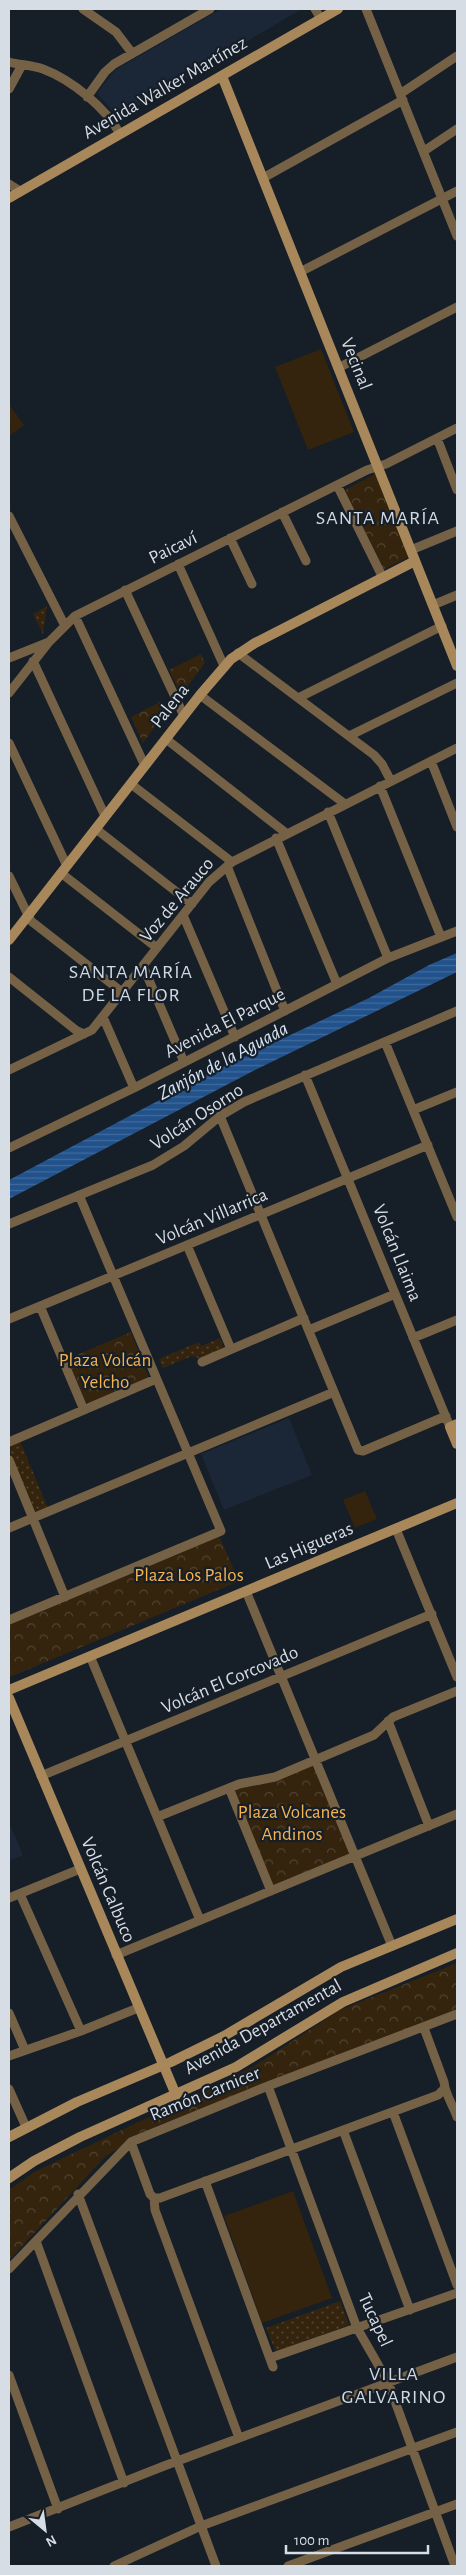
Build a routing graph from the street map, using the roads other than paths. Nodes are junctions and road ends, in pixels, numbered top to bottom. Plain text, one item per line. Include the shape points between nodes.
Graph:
1 (83, 9) edge
2 (210, 9) edge
3 (315, 9) edge
4 (338, 9) edge
5 (366, 9) edge
6 (321, 19) junction
7 (132, 53) junction
8 (457, 56) edge
9 (9, 62) edge
10 (22, 64) junction
11 (222, 76) junction
12 (9, 90) edge
13 (87, 97) junction
14 (402, 97) junction
15 (457, 129) edge
16 (120, 134) junction
17 (424, 151) junction
18 (263, 178) junction
19 (9, 184) edge
20 (457, 191) edge
21 (20, 192) junction
22 (9, 198) edge
23 (443, 199) junction
24 (457, 236) edge
25 (300, 272) junction
26 (457, 307) edge
27 (338, 368) junction
28 (457, 428) edge
29 (437, 438) junction
30 (377, 466) junction
31 (337, 485) junction
32 (457, 490) edge
33 (282, 512) junction
34 (10, 521) edge
35 (457, 531) edge
36 (230, 538) junction
37 (411, 550) junction
38 (306, 561) dead end
39 (415, 561) junction
40 (178, 564) junction
41 (383, 578) junction
42 (252, 584) dead end
43 (125, 590) junction
44 (457, 595) edge
45 (433, 605) junction
46 (75, 616) junction
47 (64, 624) junction
48 (442, 626) junction
49 (48, 642) junction
50 (238, 653) junction
51 (9, 658) edge
52 (33, 662) junction
53 (457, 662) edge
54 (224, 666) junction
55 (457, 683) edge
56 (9, 692) edge
57 (200, 694) junction
58 (298, 698) junction
59 (184, 716) junction
60 (349, 736) junction
61 (166, 739) junction
62 (9, 743) edge
63 (457, 748) edge
64 (431, 761) junction
65 (144, 766) junction
66 (391, 781) junction
67 (131, 784) junction
68 (380, 786) junction
69 (345, 804) junction
70 (328, 812) junction
71 (106, 816) junction
72 (457, 827) edge
73 (96, 829) junction
74 (286, 833) junction
75 (276, 838) junction
76 (229, 864) junction
77 (64, 869) junction
78 (9, 876) edge
79 (192, 904) junction
80 (184, 915) junction
81 (28, 916) junction
82 (457, 931) edge
83 (441, 937) junction
84 (9, 940) edge
85 (158, 948) junction
86 (388, 958) junction
87 (143, 966) junction
88 (9, 978) edge
89 (337, 984) junction
90 (122, 992) junction
91 (285, 1011) junction
92 (457, 1011) edge
93 (103, 1017) junction
94 (84, 1034) junction
95 (235, 1036) junction
96 (385, 1042) junction
97 (184, 1062) junction
98 (9, 1070) edge
99 (305, 1075) junction
100 (134, 1088) junction
101 (457, 1092) edge
102 (413, 1110) junction
103 (220, 1116) junction
104 (428, 1145) junction
105 (9, 1148) edge
106 (348, 1178) junction
107 (79, 1195) junction
108 (260, 1214) junction
109 (457, 1217) edge
110 (9, 1224) edge
111 (187, 1245) junction
112 (113, 1276) junction
113 (396, 1294) junction
114 (40, 1306) junction
115 (304, 1318) junction
116 (9, 1319) edge
117 (457, 1320) edge
118 (308, 1330) junction
119 (414, 1338) junction
120 (231, 1349) junction
121 (202, 1362) dead end
122 (156, 1380) junction
123 (334, 1392) junction
124 (84, 1410) junction
125 (446, 1416) junction
126 (454, 1426) edge
127 (9, 1442) edge
128 (457, 1444) edge
129 (189, 1453) junction
130 (9, 1460) edge
131 (457, 1503) edge
132 (33, 1518) junction
133 (9, 1528) edge
134 (396, 1528) junction
135 (246, 1591) junction
136 (65, 1596) junction
137 (432, 1614) junction
138 (9, 1620) edge
139 (90, 1656) junction
140 (281, 1677) junction
141 (457, 1677) edge
142 (9, 1690) edge
143 (457, 1691) edge
144 (9, 1698) edge
145 (388, 1721) junction
146 (125, 1741) junction
147 (315, 1760) junction
148 (41, 1776) junction
149 (229, 1788) junction
150 (457, 1814) edge
151 (157, 1816) junction
152 (429, 1826) junction
153 (355, 1856) junction
154 (80, 1869) junction
155 (271, 1891) junction
156 (20, 1894) junction
157 (9, 1898) edge
158 (457, 1919) edge
159 (200, 1920) junction
160 (392, 1946) junction
161 (457, 1953) edge
162 (116, 1955) junction
163 (138, 2008) junction
164 (9, 2013) edge
165 (457, 2014) edge
166 (424, 2028) junction
167 (81, 2031) junction
168 (25, 2050) junction
169 (9, 2056) edge
170 (163, 2066) junction
171 (268, 2086) junction
172 (9, 2089) edge
173 (443, 2090) junction
174 (176, 2094) junction
175 (394, 2112) junction
176 (457, 2117) edge
177 (26, 2127) junction
178 (343, 2130) junction
179 (9, 2137) edge
180 (131, 2142) junction
181 (291, 2149) junction
182 (9, 2178) edge
183 (204, 2181) junction
184 (78, 2194) junction
185 (154, 2198) junction
186 (36, 2241) junction
187 (9, 2269) edge
188 (457, 2285) edge
189 (457, 2293) edge
190 (410, 2310) junction
191 (357, 2328) junction
192 (457, 2357) edge
193 (270, 2358) junction
194 (274, 2367) dead end
195 (9, 2375) edge
196 (388, 2382) junction
197 (457, 2432) edge
198 (239, 2438) junction
199 (412, 2448) junction
200 (177, 2461) junction
201 (124, 2483) junction
202 (457, 2504) edge
203 (58, 2509) junction
204 (436, 2512) junction
205 (201, 2526) junction
206 (9, 2528) edge
207 (114, 2566) edge
208 (216, 2566) edge
209 (288, 2566) edge
210 (455, 2566) edge

1 - 7 street via 116,32
2 - 7 street
3 - 6 street
4 - 6 street, Avenida Walker Martínez
5 - 14 street
6 - 11 street, Avenida Walker Martínez
7 - 13 street via 110,67
8 - 14 street
9 - 10 street
10 - 12 street
10 - 13 street via 50,72
11 - 16 street, Avenida Walker Martínez
11 - 18 street, Vecinal
13 - 16 street via 107,114
14 - 17 street
14 - 18 street
15 - 17 street
16 - 21 street, Avenida Walker Martínez
17 - 23 street
18 - 25 street, Vecinal
19 - 21 street
20 - 23 street
21 - 22 street, Avenida Walker Martínez
23 - 24 street
23 - 25 street
25 - 27 street, Vecinal
26 - 27 street
27 - 30 street, Vecinal
28 - 29 street, Paicaví
29 - 30 street, Paicaví
29 - 32 street
30 - 31 street, Paicaví
30 - 37 street, Vecinal
31 - 33 street, Paicaví
31 - 41 street
33 - 36 street, Paicaví
33 - 38 street
34 - 47 street
35 - 37 street
36 - 40 street, Paicaví
36 - 42 street
37 - 39 street, Vecinal
39 - 41 street, Palena
39 - 45 street, Vecinal
40 - 43 street, Paicaví
40 - 54 street
41 - 50 street, Palena
43 - 46 street, Paicaví
43 - 59 street
44 - 45 street
45 - 48 street, Vecinal
46 - 47 street, Paicaví
46 - 65 street
47 - 49 street, Paicaví
48 - 53 street, Vecinal
48 - 58 street
49 - 51 street
49 - 52 street, Paicaví
50 - 54 street, Palena
50 - 58 street
52 - 56 street, Paicaví
52 - 71 street
54 - 57 street, Palena
55 - 60 street
57 - 59 street, Palena
57 - 69 street
58 - 60 street
59 - 61 street, Palena
60 - 66 street via 379,760
61 - 65 street, Palena
61 - 74 street
62 - 77 street
63 - 64 street, Voz de Arauco
64 - 66 street, Voz de Arauco
64 - 72 street
65 - 67 street, Palena
66 - 68 street, Voz de Arauco
67 - 71 street, Palena
67 - 76 street
68 - 69 street, Voz de Arauco
68 - 83 street
69 - 70 street, Voz de Arauco
70 - 74 street, Voz de Arauco
70 - 86 street
71 - 73 street, Palena
73 - 77 street, Palena
73 - 79 street
74 - 75 street, Voz de Arauco
75 - 76 street, Voz de Arauco
75 - 89 street
76 - 79 street, Voz de Arauco
76 - 91 street
77 - 81 street, Palena
77 - 85 street
78 - 81 street
79 - 80 street, Voz de Arauco
80 - 85 street, Voz de Arauco
80 - 95 street
81 - 84 street, Palena
81 - 90 street
82 - 83 street, Avenida El Parque
83 - 86 street, Avenida El Parque
85 - 87 street, Voz de Arauco
86 - 89 street, Avenida El Parque
87 - 90 street, Voz de Arauco
87 - 97 street
88 - 94 street
89 - 91 street, Avenida El Parque
90 - 93 street, Voz de Arauco
91 - 95 street, Avenida El Parque
92 - 96 street, Volcán Osorno
93 - 94 street, Voz de Arauco
93 - 100 street
94 - 98 street, Voz de Arauco
95 - 97 street, Avenida El Parque
96 - 99 street, Volcán Osorno
96 - 102 street
97 - 100 street, Avenida El Parque
99 - 103 street, Volcán Osorno
99 - 106 street, Volcán Llaima
100 - 105 street, Avenida El Parque
101 - 102 street
102 - 104 street
103 - 107 street, Volcán Osorno via 184,1146 153,1165
103 - 108 street
104 - 106 street, Volcán Villarrica
104 - 109 street
106 - 108 street, Volcán Villarrica
106 - 113 street, Volcán Llaima
107 - 110 street, Volcán Osorno
107 - 112 street
108 - 111 street, Volcán Villarrica
108 - 115 street
111 - 112 street, Volcán Villarrica
111 - 120 street
112 - 114 street, Volcán Villarrica
112 - 122 street
113 - 118 street
113 - 119 street, Volcán Llaima
114 - 116 street, Volcán Villarrica
114 - 124 street
115 - 118 street
115 - 120 street
117 - 119 street
118 - 123 street
119 - 125 street, Volcán Llaima
120 - 121 street
122 - 124 street
122 - 129 street
123 - 125 street via 360,1451
123 - 129 street
124 - 127 street
125 - 126 street, Volcán Llaima
126 - 128 street, Volcán Llaima
129 - 132 street
129 - 136 street via 221,1531
130 - 132 street
131 - 134 street, Las Higueras
132 - 133 street
132 - 136 street
134 - 135 street, Las Higueras
134 - 137 street
135 - 139 street, Las Higueras
135 - 140 street
136 - 138 street
137 - 140 street, Volcán El Corcovado
137 - 141 street
139 - 142 street, Las Higueras
139 - 146 street
140 - 146 street, Volcán El Corcovado
140 - 147 street
143 - 145 street
144 - 148 street, Volcán Calbuco
145 - 147 street via 374,1735
145 - 152 street
146 - 148 street, Volcán El Corcovado
146 - 151 street
147 - 149 street via 275,1777
147 - 153 street
148 - 154 street, Volcán Calbuco
149 - 151 street
149 - 155 street
150 - 152 street
151 - 159 street
152 - 153 street
153 - 155 street
153 - 160 street
154 - 156 street
154 - 162 street, Volcán Calbuco
155 - 159 street
156 - 157 street
156 - 167 street
158 - 160 street, Avenida Departamental
159 - 162 street
160 - 170 street, Avenida Departamental via 341,1967 224,2036
161 - 174 street, Avenida Departamental via 343,2002 236,2067
162 - 163 street, Volcán Calbuco
163 - 167 street
163 - 170 street, Volcán Calbuco
164 - 168 street
165 - 166 street, Ramón Carnicer
166 - 171 street, Ramón Carnicer
166 - 173 street via 444,2082
167 - 168 street
168 - 169 street
170 - 174 street, Volcán Calbuco
170 - 177 street, Avenida Departamental
171 - 180 street, Ramón Carnicer
171 - 181 street, Tucapel
172 - 177 street
173 - 175 street via 438,2095
173 - 176 street via 450,2098
174 - 182 street, Avenida Departamental via 80,2136
175 - 178 street
175 - 188 street
177 - 179 street, Avenida Departamental
178 - 181 street
178 - 190 street
180 - 184 street, Ramón Carnicer
180 - 185 street
181 - 183 street
181 - 191 street, Tucapel
183 - 185 street
183 - 193 street
184 - 186 street, Ramón Carnicer
184 - 200 street
185 - 198 street via 154,2210
186 - 187 street, Ramón Carnicer
186 - 201 street
189 - 190 street
190 - 191 street
191 - 193 street
191 - 196 street, Tucapel
192 - 196 street
193 - 194 street
195 - 203 street
196 - 198 street
196 - 199 street, Tucapel
197 - 199 street
198 - 200 street
199 - 204 street, Tucapel
199 - 205 street
200 - 201 street
200 - 205 street
201 - 203 street
202 - 204 street
203 - 206 street
204 - 209 street
204 - 210 street, Tucapel
205 - 207 street
205 - 208 street

